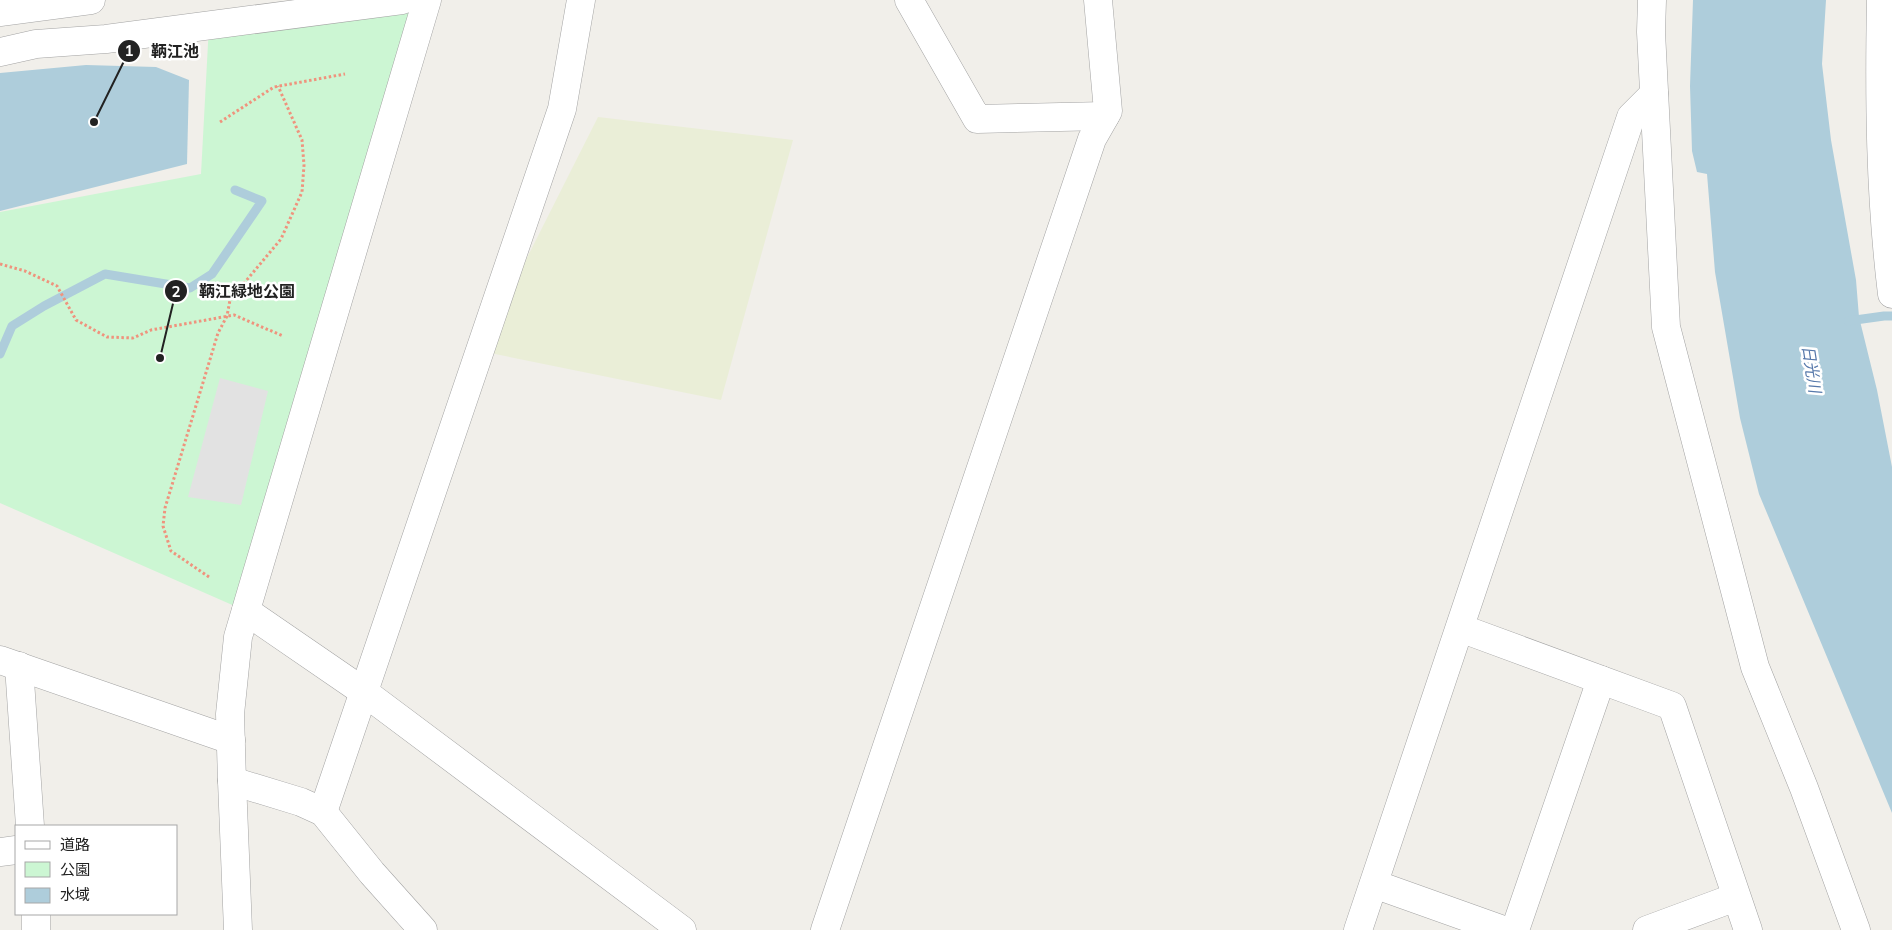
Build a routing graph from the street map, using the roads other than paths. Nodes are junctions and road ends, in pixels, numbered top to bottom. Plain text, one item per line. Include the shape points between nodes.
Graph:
1 (91, 0) edge
2 (402, 0) edge
3 (427, 0) edge
4 (581, 0) edge
5 (909, 0) edge
6 (1098, 0) edge
7 (1652, 0) edge
8 (1881, 0) edge
9 (54, 2) edge
10 (0, 12) edge
11 (62, 42) junction
12 (0, 52) edge
13 (1886, 60) edge
14 (1654, 94) junction
15 (1105, 116) junction
16 (1892, 294) edge
17 (246, 612) junction
18 (1460, 628) junction
19 (10, 663) edge
20 (1601, 680) junction
21 (364, 692) junction
22 (231, 740) junction
23 (232, 781) junction
24 (323, 812) junction
25 (30, 825) edge
26 (15, 850) edge
27 (0, 852) edge
28 (1374, 884) junction
29 (1736, 896) junction
30 (36, 915) edge
31 (36, 930) edge
32 (238, 930) edge
33 (423, 930) edge
34 (682, 930) edge
35 (825, 930) edge
36 (1358, 930) edge
37 (1503, 930) edge
38 (1515, 930) edge
39 (1648, 930) edge
40 (1748, 930) edge
41 (1856, 930) edge

1 - 9 street
2 - 11 street
3 - 17 street
4 - 21 street via 562,109
5 - 15 street via 977,119
6 - 15 street via 1108,110
7 - 14 street via 1650,32
8 - 13 street
9 - 10 street
9 - 11 street
11 - 12 street
13 - 16 street via 1881,153
14 - 18 street via 1631,117
14 - 41 street via 1666,328 1755,666
15 - 35 street via 1092,139
17 - 21 street
17 - 22 street via 238,637 230,714
18 - 20 street
18 - 28 street
19 - 22 street
19 - 25 street
20 - 29 street via 1672,706
20 - 38 street
21 - 24 street
21 - 34 street
22 - 23 street
23 - 24 street
23 - 32 street
24 - 33 street via 372,874
26 - 27 street
28 - 36 street
28 - 37 street
29 - 39 street
29 - 40 street
30 - 31 street

